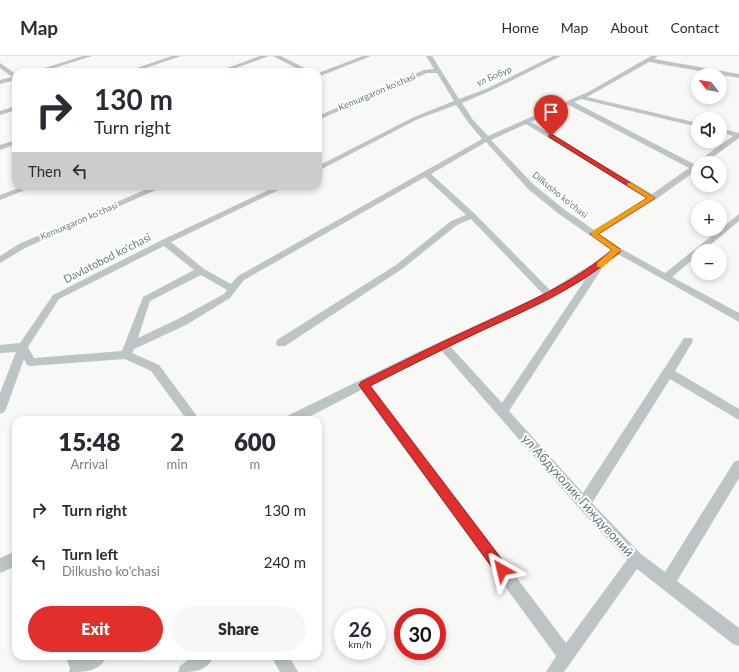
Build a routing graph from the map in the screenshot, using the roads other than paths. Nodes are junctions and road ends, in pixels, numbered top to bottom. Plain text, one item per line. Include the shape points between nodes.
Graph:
1 (89, 56) edge
2 (178, 56) edge
3 (266, 56) edge
4 (276, 56) edge
5 (368, 56) edge
6 (429, 56) edge
7 (547, 56) edge
8 (558, 56) edge
9 (652, 58) edge
10 (0, 65) edge
11 (48, 68) edge
12 (140, 68) edge
13 (231, 68) edge
14 (301, 68) edge
15 (438, 71) junction
16 (322, 73) edge
17 (12, 75) edge
18 (739, 76) edge
19 (12, 79) edge
20 (0, 82) edge
21 (473, 94) junction
22 (580, 97) junction
23 (458, 102) junction
24 (569, 102) junction
25 (12, 109) edge
26 (0, 113) edge
27 (322, 116) edge
28 (525, 121) junction
29 (691, 123) edge
30 (727, 132) edge
31 (739, 135) edge
32 (485, 140) junction
33 (12, 144) edge
34 (0, 148) edge
35 (710, 156) edge
36 (691, 162) edge
37 (322, 167) edge
38 (691, 169) edge
39 (425, 173) junction
40 (21, 190) edge
41 (152, 190) edge
42 (275, 190) edge
43 (0, 198) edge
44 (652, 198) junction
45 (472, 216) junction
46 (739, 217) edge
47 (593, 234) junction
48 (165, 242) junction
49 (617, 250) junction
50 (0, 260) edge
51 (600, 265) junction
52 (201, 271) junction
53 (666, 277) junction
54 (232, 289) junction
55 (550, 296) junction
56 (739, 318) edge
57 (688, 341) dead end
58 (281, 342) dead end
59 (443, 345) junction
60 (23, 348) junction
61 (0, 349) edge
62 (128, 351) junction
63 (668, 372) junction
64 (364, 385) junction
65 (0, 409) edge
66 (503, 411) junction
67 (739, 415) edge
68 (191, 416) edge
69 (299, 416) edge
70 (739, 466) edge
71 (584, 504) junction
72 (636, 559) junction
73 (12, 560) edge
74 (0, 566) edge
75 (667, 583) junction
76 (739, 638) edge
77 (566, 656) junction
78 (90, 660) edge
79 (201, 660) edge
80 (282, 660) edge
81 (77, 666) edge
82 (186, 672) edge
83 (290, 672) edge
84 (554, 672) edge

1 - 11 street
2 - 12 street
3 - 13 street
4 - 14 street
5 - 16 street
6 - 15 street, Dilkusho ko'chasi
7 - 21 street
8 - 21 street, ул Бобур via 488,90
9 - 18 street
9 - 22 street
10 - 17 street
15 - 23 street, Dilkusho ko'chasi
15 - 27 street, Kemuxgaron ko'chasi via 426,71
19 - 20 street
21 - 23 street, ул Бобур
22 - 24 street
22 - 29 street
23 - 32 street, Dilkusho ko'chasi
23 - 37 street via 416,118
24 - 28 street
24 - 36 street
25 - 26 street
28 - 32 street
28 - 44 street
30 - 31 street
31 - 35 street
32 - 39 street
32 - 47 street, Dilkusho ko'chasi via 531,187
33 - 34 street
38 - 44 street
39 - 45 street
39 - 54 street via 240,278
40 - 43 street
41 - 50 street, Kemuxgaron ko'chasi via 22,246
42 - 48 street, Davlatobod ko'chasi
44 - 47 street
45 - 55 street
45 - 58 street via 454,223 399,267
46 - 53 street
47 - 49 street, Dilkusho ko'chasi
48 - 52 street
48 - 60 street, Davlatobod ko'chasi via 56,297
49 - 51 street
49 - 53 street, Dilkusho ko'chasi
51 - 55 street
51 - 66 street
52 - 54 street
52 - 62 street via 146,299
53 - 56 street, Dilkusho ko'chasi
54 - 62 street via 228,296
55 - 59 street
57 - 63 street
59 - 64 street
59 - 66 street, ул Абдухолик Гиждувоний
60 - 61 street
60 - 62 street via 31,362
60 - 65 street, Davlatobod ko'chasi
62 - 68 street via 154,368
63 - 67 street
63 - 71 street
64 - 69 street
64 - 77 street
66 - 71 street, ул Абдухолик Гиждувоний
70 - 75 street
71 - 72 street, ул Абдухолик Гиждувоний
72 - 75 street
72 - 77 street, ул Абдухолик Гиждувоний
73 - 74 street
75 - 76 street
77 - 84 street, ул Абдухолик Гиждувоний
78 - 81 street
79 - 82 street
80 - 83 street

